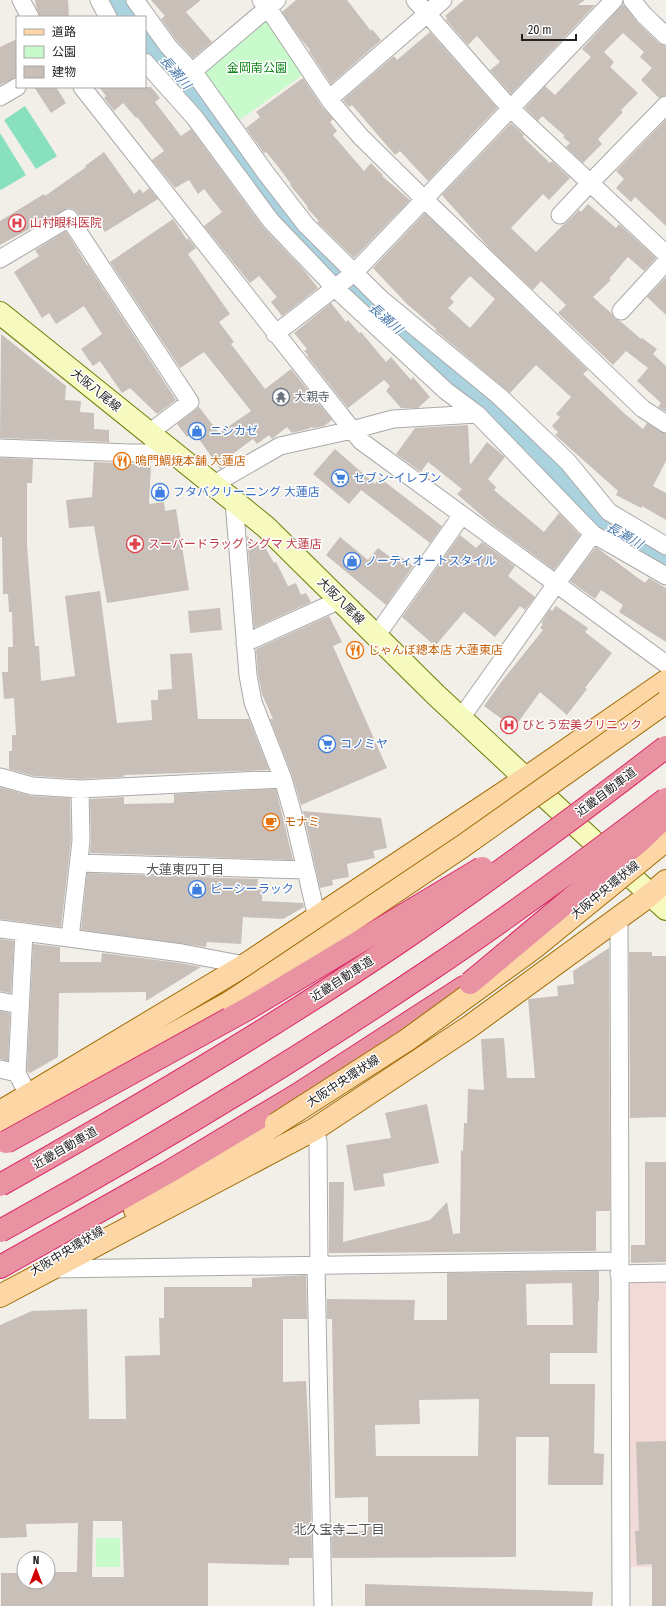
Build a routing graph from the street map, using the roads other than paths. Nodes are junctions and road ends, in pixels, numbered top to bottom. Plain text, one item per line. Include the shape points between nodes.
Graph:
1 (21, 0) edge
2 (99, 0) edge
3 (135, 0) edge
4 (415, 0) edge
5 (443, 0) edge
6 (614, 0) edge
7 (632, 0) edge
8 (269, 3) edge
9 (427, 14) junction
10 (29, 16) edge
11 (107, 16) edge
12 (666, 36) edge
13 (146, 63) edge
14 (192, 72) junction
15 (16, 88) edge
16 (83, 88) edge
17 (0, 97) edge
18 (329, 99) junction
19 (666, 105) edge
20 (510, 108) junction
21 (590, 182) junction
22 (424, 199) junction
23 (560, 215) dead end
24 (666, 254) edge
25 (0, 259) edge
26 (666, 262) edge
27 (354, 273) junction
28 (335, 288) junction
29 (621, 311) dead end
30 (3, 320) edge
31 (275, 334) junction
32 (476, 414) junction
33 (666, 424) edge
34 (352, 430) junction
35 (155, 437) junction
36 (0, 448) edge
37 (214, 484) junction
38 (234, 501) junction
39 (462, 515) junction
40 (593, 534) junction
41 (666, 546) edge
42 (666, 576) edge
43 (556, 584) junction
44 (340, 600) junction
45 (376, 636) junction
46 (245, 643) junction
47 (666, 664) edge
48 (666, 681) edge
49 (666, 702) edge
50 (461, 718) junction
51 (666, 747) edge
52 (0, 777) edge
53 (526, 778) junction
54 (283, 779) junction
55 (80, 789) junction
56 (606, 793) junction
57 (666, 799) edge
58 (666, 816) edge
59 (666, 840) edge
60 (79, 863) junction
61 (305, 870) junction
62 (666, 881) edge
63 (650, 895) junction
64 (666, 909) edge
65 (317, 918) junction
66 (619, 918) junction
67 (0, 929) edge
68 (24, 932) junction
69 (70, 938) junction
70 (245, 965) junction
71 (0, 1001) edge
72 (20, 1005) junction
73 (0, 1069) edge
74 (17, 1073) junction
75 (28, 1095) junction
76 (0, 1112) edge
77 (315, 1129) junction
78 (0, 1131) edge
79 (0, 1145) edge
80 (0, 1184) edge
81 (0, 1231) edge
82 (318, 1266) junction
83 (0, 1267) edge
84 (619, 1267) junction
85 (52, 1269) junction
86 (666, 1273) edge
87 (0, 1292) edge
88 (0, 1296) edge
89 (323, 1606) edge
90 (621, 1606) edge

1 - 10 street
2 - 11 street
3 - 14 street via 168,46
4 - 9 street
5 - 9 street
6 - 20 street
7 - 12 street
8 - 14 street
8 - 18 street
9 - 18 street
9 - 20 street
13 - 28 street via 195,118 271,221
14 - 27 street via 306,225
15 - 17 street
16 - 31 street
18 - 22 street via 361,137
19 - 21 street
20 - 21 street
20 - 22 street
21 - 23 street
21 - 24 street
22 - 27 street
22 - 33 street via 643,409
25 - 35 street via 69,218 190,402
26 - 29 street
27 - 28 street
27 - 41 street via 381,299 499,396 568,462 609,512
28 - 31 street
28 - 32 street via 446,391
30 - 35 main road, 大阪八尾線
31 - 34 street
32 - 34 street via 393,419
32 - 40 street
34 - 37 street via 280,446
34 - 39 street via 361,441
35 - 36 street via 149,453
35 - 37 main road, 大阪八尾線
37 - 38 main road, 大阪八尾線
38 - 44 main road, 大阪八尾線 via 266,527
38 - 46 street
39 - 43 street
39 - 45 street
40 - 42 street
40 - 43 street
43 - 47 street
43 - 50 street
44 - 45 main road, 大阪八尾線
44 - 46 street
45 - 50 main road, 大阪八尾線
46 - 54 street via 253,702
48 - 53 main road
49 - 78 main road, bridge via 463,846 232,1001
50 - 53 main road, 大阪八尾線
51 - 56 highway, 近畿自動車道, bridge
52 - 55 street via 32,786
53 - 63 main road, 大阪八尾線
53 - 65 main road
54 - 55 street
54 - 61 street
55 - 60 street
56 - 79 highway, bridge via 249,1008
56 - 80 highway, 近畿自動車道, bridge via 420,928 276,1022 157,1095
57 - 81 highway, bridge via 574,869 430,970 305,1052 176,1131
58 - 83 highway, bridge via 641,840 470,983 296,1095 167,1173
59 - 87 main road, 大阪中央環状線, bridge via 528,952 407,1040 276,1124
60 - 61 street
60 - 69 street
61 - 65 street
62 - 63 main road
63 - 64 main road, 大阪八尾線
63 - 66 main road
65 - 70 main road
66 - 77 main road via 469,1027
66 - 84 street
67 - 68 street
68 - 69 street
68 - 72 street
69 - 70 street via 182,953
70 - 75 main road
71 - 72 street
72 - 74 street
73 - 74 street
74 - 75 street
75 - 76 main road
77 - 82 street via 318,1141
77 - 85 main road
82 - 84 street
82 - 85 street
82 - 89 street
84 - 86 street
84 - 90 street
85 - 88 main road

